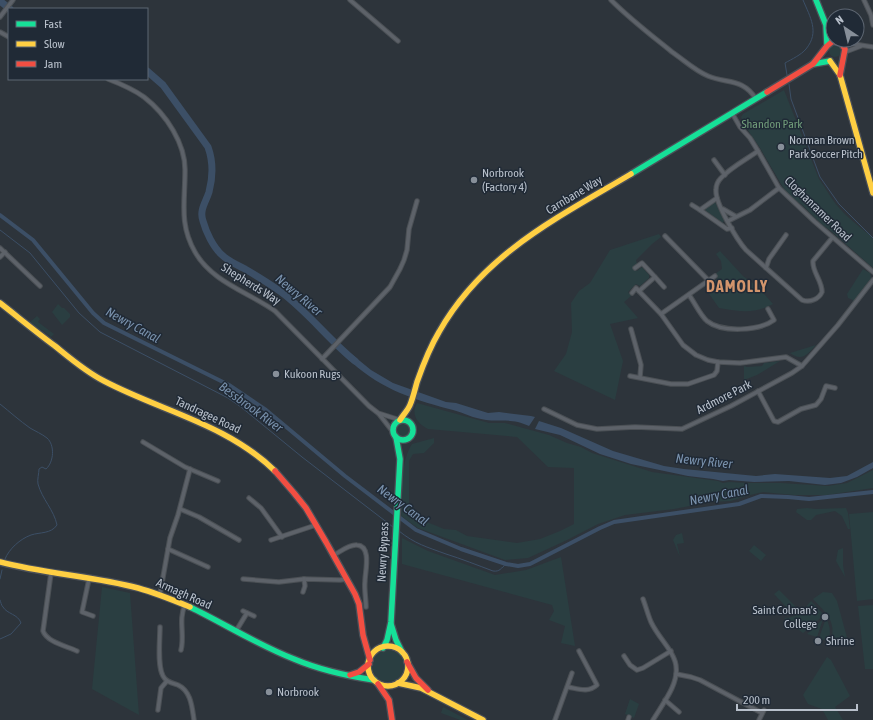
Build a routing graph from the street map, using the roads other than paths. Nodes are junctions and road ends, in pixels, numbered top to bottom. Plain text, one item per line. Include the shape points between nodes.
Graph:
1 (13, 0) edge
2 (350, 0) edge
3 (611, 0) edge
4 (816, 0) edge
5 (864, 0) edge
6 (1, 15) edge
7 (825, 23) edge
8 (873, 25) edge
9 (398, 41) dead end
10 (825, 48) edge
11 (826, 48) edge
12 (843, 48) edge
13 (857, 48) edge
14 (844, 55) junction
15 (830, 61) junction
16 (813, 64) junction
17 (840, 75) junction
18 (110, 80) edge
19 (756, 99) junction
20 (732, 113) junction
21 (758, 151) junction
22 (714, 160) dead end
23 (725, 175) junction
24 (779, 188) junction
25 (873, 193) edge
26 (717, 198) junction
27 (417, 201) dead end
28 (692, 205) dead end
29 (722, 209) junction
30 (700, 210) junction
31 (735, 216) junction
32 (728, 221) junction
33 (732, 228) junction
34 (786, 235) dead end
35 (665, 236) dead end
36 (832, 238) junction
37 (0, 248) edge
38 (5, 252) junction
39 (0, 257) edge
40 (635, 268) dead end
41 (766, 268) junction
42 (873, 272) edge
43 (715, 276) dead end
44 (655, 277) junction
45 (873, 280) edge
46 (709, 281) junction
47 (40, 286) dead end
48 (664, 287) dead end
49 (639, 291) junction
50 (632, 292) dead end
51 (689, 295) junction
52 (0, 303) edge
53 (768, 309) dead end
54 (661, 314) junction
55 (631, 329) dead end
56 (322, 359) junction
57 (718, 362) junction
58 (802, 366) junction
59 (630, 376) dead end
60 (640, 377) junction
61 (820, 385) dead end
62 (826, 386) junction
63 (835, 388) dead end
64 (758, 391) junction
65 (410, 404) junction
66 (544, 409) dead end
67 (378, 413) junction
68 (400, 420) junction
69 (412, 424) junction
70 (394, 435) junction
71 (408, 440) junction
72 (143, 442) dead end
73 (400, 459) junction
74 (190, 469) junction
75 (218, 481) dead end
76 (249, 498) dead end
77 (180, 509) junction
78 (317, 525) junction
79 (282, 537) junction
80 (239, 540) dead end
81 (271, 540) dead end
82 (168, 549) junction
83 (334, 555) junction
84 (0, 562) edge
85 (208, 568) dead end
86 (50, 573) junction
87 (89, 579) junction
88 (243, 579) dead end
89 (304, 579) junction
90 (347, 579) junction
91 (304, 592) dead end
92 (160, 594) junction
93 (643, 599) dead end
94 (185, 605) junction
95 (366, 606) dead end
96 (93, 616) dead end
97 (254, 616) dead end
98 (390, 622) junction
99 (160, 627) dead end
100 (236, 632) junction
101 (366, 647) junction
102 (383, 648) junction
103 (181, 650) dead end
104 (77, 651) dead end
105 (376, 651) junction
106 (580, 651) dead end
107 (671, 651) junction
108 (402, 653) junction
109 (624, 656) dead end
110 (369, 662) junction
111 (407, 662) junction
112 (572, 673) dead end
113 (676, 674) junction
114 (350, 675) junction
115 (167, 681) junction
116 (376, 682) junction
117 (398, 684) junction
118 (568, 687) junction
119 (430, 692) junction
120 (389, 700) junction
121 (666, 700) junction
122 (158, 710) dead end
123 (680, 712) dead end
124 (194, 720) edge
125 (392, 720) edge
126 (483, 720) edge
127 (555, 720) edge
128 (653, 720) edge
129 (759, 720) edge

1 - 6 street
2 - 9 street
3 - 19 street via 689,65 708,76 741,84
4 - 7 main road
5 - 8 street
10 - 16 main road
11 - 15 main road via 826,56
12 - 14 main road
13 - 14 street
14 - 15 main road via 838,61
14 - 17 main road
15 - 16 main road
15 - 17 main road
16 - 19 main road, Carnbane Way
17 - 25 main road
18 - 56 street, Shepherds Way via 136,92 152,104 165,118 177,138 185,170 184,222 190,243 202,262 219,278 275,311
19 - 20 main road, Carnbane Way
20 - 21 street, Cloghanramer Road
20 - 65 main road, Carnbane Way via 540,228 503,255 477,280 450,315 433,343
21 - 23 street
21 - 24 street, Cloghanramer Road
22 - 23 street
23 - 26 street via 718,183
24 - 31 street via 750,210
24 - 36 street, Cloghanramer Road
26 - 29 street
26 - 30 street
27 - 56 street via 408,230 405,255 396,278
28 - 30 street
29 - 31 street
29 - 32 street
30 - 33 street via 727,229
31 - 32 street
32 - 33 street
33 - 41 street via 740,243
34 - 41 street via 769,259
35 - 46 street
36 - 41 street via 813,261 822,287 820,295 814,300 802,300
36 - 42 street, Cloghanramer Road
37 - 38 street
38 - 39 street
38 - 47 street
40 - 44 street via 642,263
43 - 46 street
44 - 48 street
44 - 49 street
45 - 58 street, Ardmore Park
46 - 51 street
49 - 50 street via 636,288
49 - 54 street
51 - 53 street via 706,320 721,327 740,329 770,323 774,320
51 - 54 street
52 - 78 main road, Tandragee Road via 100,379 125,392 209,425 244,445 289,485
54 - 57 street via 677,338 690,351
55 - 60 street via 641,365
56 - 67 street, Shepherds Way
57 - 58 street via 740,362 783,356
57 - 60 street via 714,375 688,384 671,384
58 - 64 street, Ardmore Park
59 - 60 street
61 - 62 street
62 - 63 street
62 - 64 street via 816,405 801,409 778,422 774,421
64 - 66 street, Ardmore Park via 682,429 597,429 577,425
65 - 68 main road
65 - 69 main road
67 - 68 street, Shepherds Way
67 - 70 street, Shepherds Way
68 - 69 main road
68 - 70 main road via 395,424
69 - 71 main road via 414,433
70 - 71 main road via 401,440
70 - 73 main road
71 - 73 main road
72 - 74 street
73 - 98 main road, Newry Bypass
74 - 75 street
74 - 77 street
76 - 79 street via 262,508
77 - 80 street
77 - 82 street
78 - 79 street
78 - 83 main road, Tandragee Road
79 - 81 street
82 - 85 street
82 - 92 street
83 - 90 main road, Tandragee Road
83 - 95 street via 352,545 361,546 366,552
84 - 86 main road, Armagh Road
86 - 87 main road, Armagh Road
86 - 104 street via 44,636
87 - 92 main road, Armagh Road via 132,586
87 - 96 street via 82,612
88 - 89 street via 279,582
89 - 90 street
89 - 91 street
90 - 101 main road, Tandragee Road via 359,604
92 - 94 main road, Armagh Road
93 - 107 street via 651,623
94 - 100 main road, Armagh Road
94 - 103 street via 181,614
97 - 100 street via 245,612
98 - 102 main road
98 - 108 main road
99 - 115 street via 160,669
100 - 114 main road, Armagh Road via 285,656
101 - 105 main road
101 - 110 main road, Tandragee Road
102 - 105 main road
102 - 108 main road via 391,647
105 - 110 main road
106 - 118 street via 597,685 584,691
107 - 109 street via 637,670
107 - 113 street
108 - 111 main road
110 - 114 main road via 359,672
110 - 116 main road via 370,673
111 - 117 main road via 405,677
111 - 119 main road via 416,678
112 - 118 street
113 - 121 street
113 - 129 street via 700,680 763,712
114 - 116 main road, Armagh Road
115 - 122 street via 161,688
115 - 124 street via 187,692
116 - 117 main road via 386,686
116 - 120 main road
117 - 119 main road via 411,684
117 - 120 main road
118 - 127 street
119 - 126 main road
120 - 125 main road
121 - 123 street
121 - 128 street

